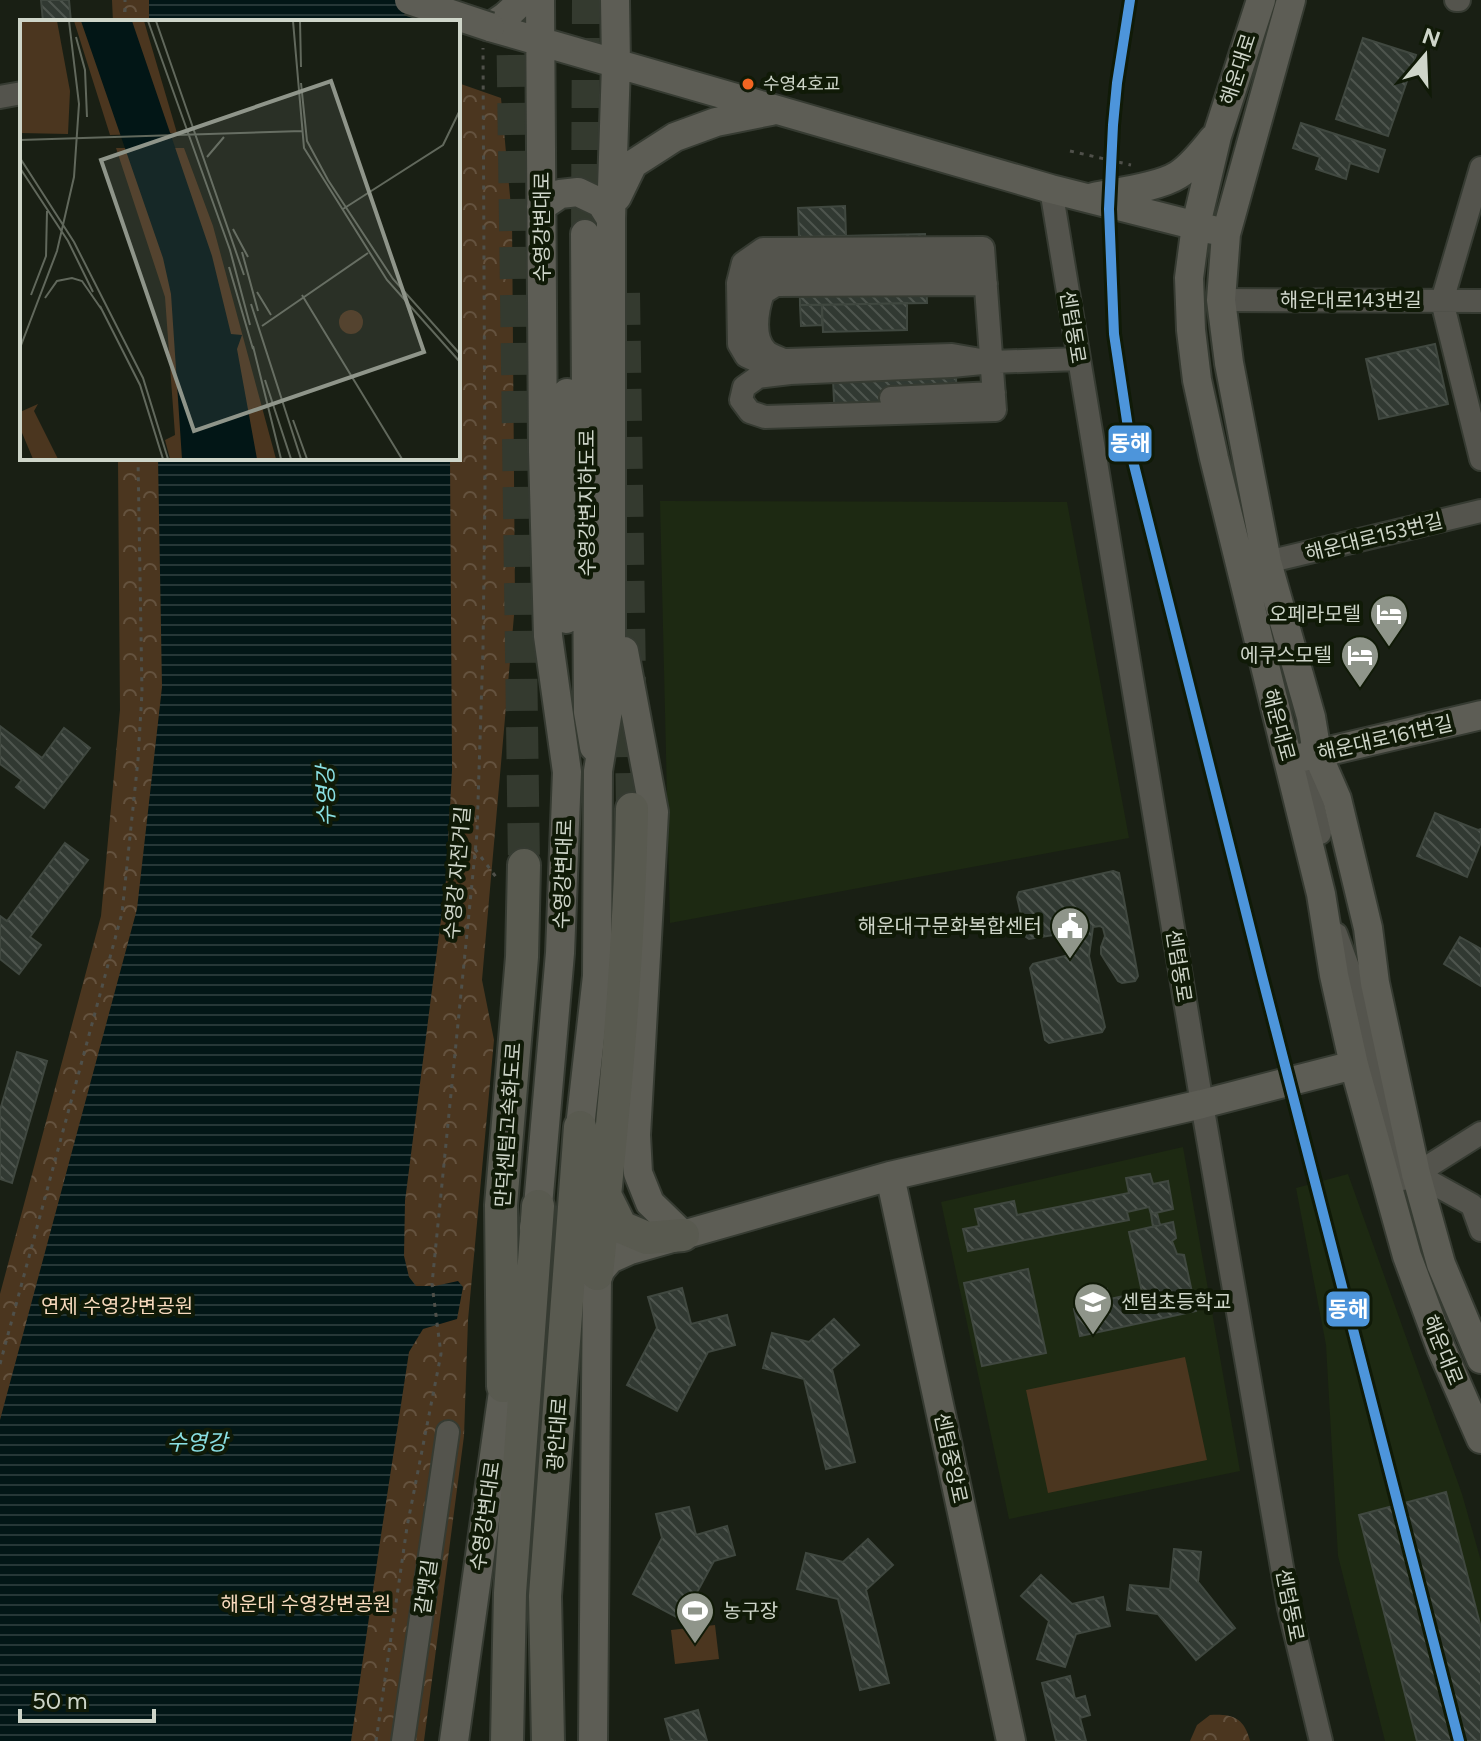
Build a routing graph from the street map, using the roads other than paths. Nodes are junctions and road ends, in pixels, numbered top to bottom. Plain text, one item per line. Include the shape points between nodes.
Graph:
1 (409, 0) edge
2 (523, 0) edge
3 (540, 0) edge
4 (615, 0) edge
5 (1261, 0) edge
6 (1281, 0) edge
7 (1291, 0) edge
8 (453, 20) edge
9 (460, 23) edge
10 (486, 35) junction
11 (541, 42) junction
12 (616, 64) junction
13 (20, 93) edge
14 (0, 97) edge
15 (777, 110) junction
16 (1217, 136) junction
17 (1481, 168) edge
18 (1051, 189) junction
19 (1088, 199) junction
20 (541, 207) junction
21 (612, 214) junction
22 (1196, 225) junction
23 (1226, 234) junction
24 (985, 276) junction
25 (1221, 300) junction
26 (1442, 301) junction
27 (1481, 301) edge
28 (1079, 359) junction
29 (992, 362) junction
30 (788, 367) junction
31 (1481, 459) edge
32 (1481, 511) edge
33 (1267, 562) junction
34 (611, 585) junction
35 (1481, 715) edge
36 (1317, 753) junction
37 (1289, 761) junction
38 (598, 771) junction
39 (567, 772) junction
40 (632, 809) tunnel mouth
41 (524, 865) tunnel mouth
42 (1321, 894) junction
43 (1354, 1065) junction
44 (1202, 1104) junction
45 (580, 1127) junction
46 (1481, 1133) edge
47 (1416, 1174) junction
48 (890, 1176) junction
49 (1387, 1184) junction
50 (605, 1195) junction
51 (538, 1206) junction
52 (1481, 1230) edge
53 (683, 1235) junction
54 (597, 1274) junction
55 (1480, 1351) edge
56 (503, 1386) junction
57 (448, 1432) dead end
58 (1481, 1439) edge
59 (403, 1741) edge
60 (454, 1741) edge
61 (507, 1741) edge
62 (548, 1741) edge
63 (593, 1741) edge
64 (1011, 1741) edge
65 (1321, 1741) edge

1 - 8 main road, bridge
2 - 10 main road
3 - 11 main road, 수영강변대로
4 - 12 main road, 수영강변대로
5 - 16 main road, 해운대로
6 - 23 street via 1226,185
7 - 23 main road, 해운대로
9 - 10 main road, bridge
10 - 11 main road
11 - 12 main road
11 - 20 main road, 수영강변대로
12 - 15 main road
12 - 21 main road, 수영강변대로
13 - 14 street
15 - 18 main road
15 - 21 main road via 716,122 675,137 633,164
16 - 19 main road via 1176,177
16 - 22 main road, 해운대로
17 - 26 street
18 - 19 main road
18 - 28 street, 센텀동로
19 - 22 main road
20 - 21 main road via 560,194 578,192
20 - 39 main road, 수영강변대로 via 548,636
21 - 34 main road, 수영강변대로
22 - 23 main road
22 - 37 main road, 해운대로 via 1189,278 1197,380
23 - 25 main road, 해운대로
24 - 29 street
24 - 30 street via 776,285 760,301 759,339
24 - 30 street via 983,248 763,249 743,263 740,273 739,344 746,356
25 - 26 street, 해운대로143번길
25 - 33 main road, 해운대로
26 - 27 street, 해운대로143번길
26 - 31 street
28 - 29 street
28 - 44 street, 센텀동로
29 - 30 street via 952,355
29 - 30 street via 995,410 765,417 750,412 741,400 744,387
32 - 33 street, 해운대로153번길
33 - 36 main road, 해운대로
34 - 38 main road, 수영강변대로 via 611,692
34 - 53 main road via 654,812 638,1173 650,1203
35 - 36 main road, 해운대로161번길
36 - 37 main road, 해운대로161번길
36 - 47 main road, 해운대로 via 1337,799 1368,928
37 - 42 main road, 해운대로
38 - 39 main road, 수영강변지하도로 via 588,712 576,234
38 - 45 main road, 수영강변대로 via 597,976
39 - 51 main road, 수영강변대로 via 560,953
40 - 50 highway via 624,986
41 - 56 highway, 만덕센텀고속화도로 via 522,957 501,1205
42 - 43 main road, 해운대로
42 - 49 street via 1364,1011 1390,1116 1394,1151
43 - 44 main road
43 - 49 main road, 해운대로
44 - 48 main road
44 - 65 street, 센텀동로 via 1289,1608
45 - 54 main road, 수영강변대로
45 - 62 highway, 광안대로 via 545,1596
46 - 47 street
47 - 49 street
47 - 52 street via 1472,1205
47 - 55 main road, 해운대로 via 1441,1264
48 - 53 main road
48 - 64 main road, 센텀중앙로
49 - 58 main road, 해운대로 via 1436,1335
50 - 53 highway via 621,1227 647,1238
50 - 54 highway
51 - 56 main road, 수영강변대로
51 - 61 highway, 광안대로 via 510,1593
53 - 54 main road via 610,1259
54 - 63 main road, 수영강변대로
56 - 60 main road, 수영강변대로
57 - 59 street, 갈맷길

